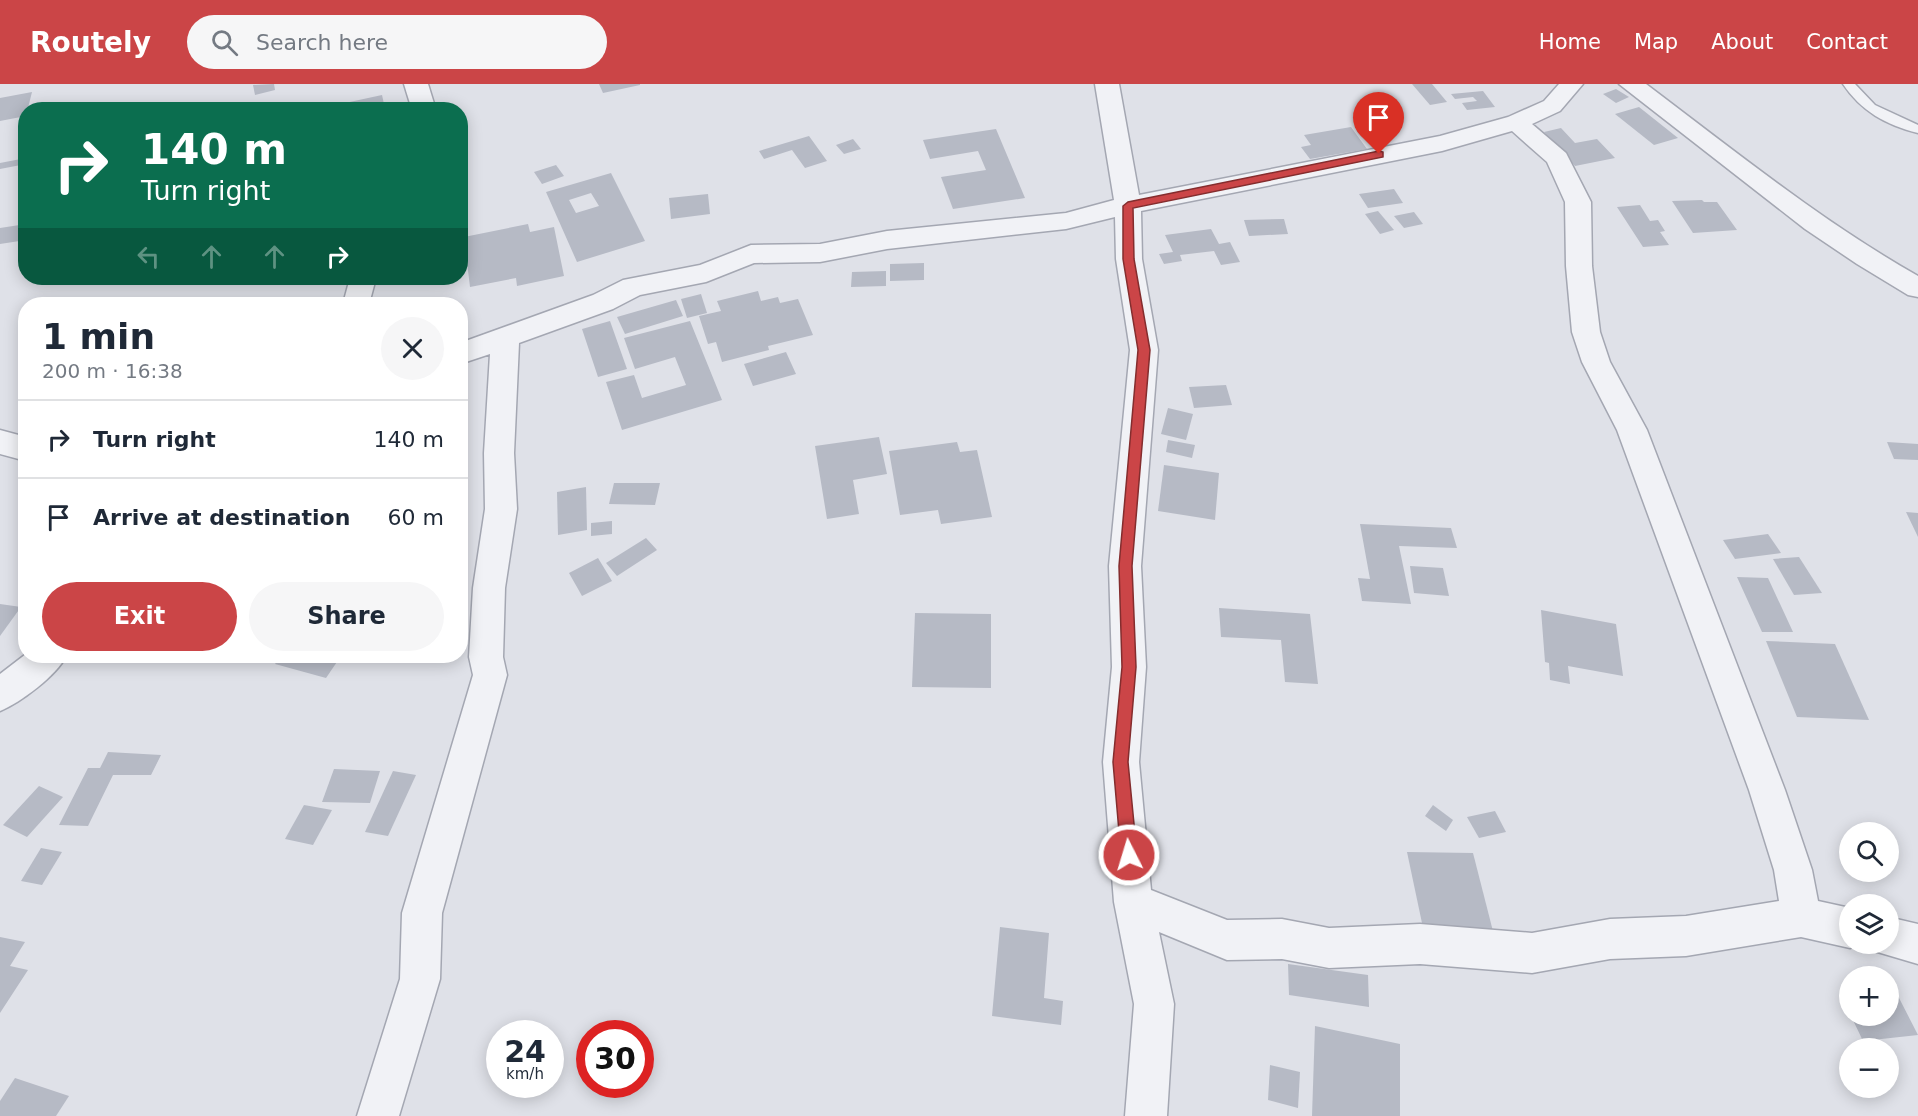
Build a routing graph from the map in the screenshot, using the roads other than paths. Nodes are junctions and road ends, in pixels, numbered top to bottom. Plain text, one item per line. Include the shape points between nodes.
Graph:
1 (416, 84) edge
2 (1107, 84) edge
3 (1571, 84) edge
4 (1631, 84) edge
5 (1849, 84) edge
6 (422, 102) edge
7 (1516, 122) junction
8 (1918, 129) edge
9 (1128, 206) junction
10 (1918, 288) edge
11 (505, 337) junction
12 (468, 351) edge
13 (0, 442) edge
14 (18, 447) edge
15 (473, 652) edge
16 (40, 663) edge
17 (0, 696) edge
18 (1133, 902) junction
19 (1801, 916) junction
20 (1839, 925) edge
21 (1899, 940) edge
22 (1918, 944) edge
23 (378, 1116) edge
24 (1146, 1116) edge

1 - 6 street
2 - 9 street
3 - 7 street via 1551,106
4 - 10 street via 1814,223
5 - 8 lane via 1864,104 1881,117
7 - 9 street via 1442,143
7 - 19 street via 1557,158 1578,202 1586,332 1596,362 1632,430 1767,790 1792,870
9 - 11 street via 1066,221 887,240 819,253 751,254 706,273 633,287 603,302
9 - 18 street via 1129,259 1144,350 1125,566 1129,667 1121,762
11 - 12 street
11 - 15 street via 499,453 501,509 489,588
13 - 14 street
15 - 23 street via 490,675 422,913 420,979
16 - 17 street
18 - 19 street via 1227,940 1282,939 1329,948 1420,944 1532,954 1610,939 1686,936
18 - 24 street via 1154,1004
19 - 20 street
21 - 22 street

